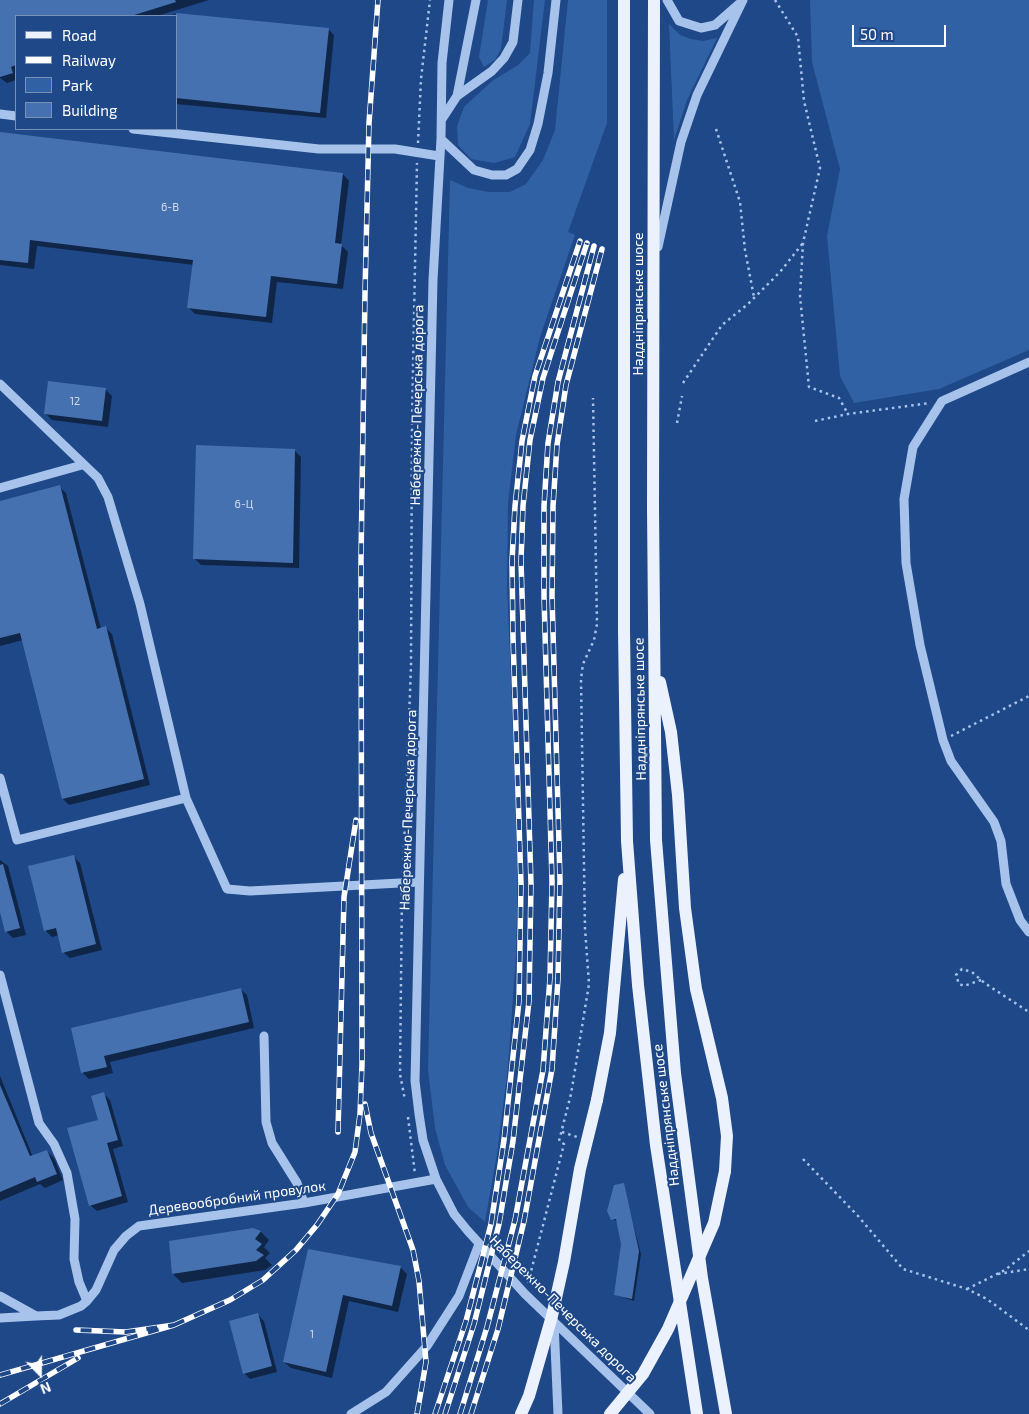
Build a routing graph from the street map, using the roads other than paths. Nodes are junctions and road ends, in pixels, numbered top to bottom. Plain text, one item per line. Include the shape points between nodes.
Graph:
1 (449, 0) edge
2 (476, 0) edge
3 (518, 0) edge
4 (556, 0) edge
5 (624, 0) edge
6 (654, 0) edge
7 (667, 0) edge
8 (743, 0) edge
9 (457, 96) junction
10 (0, 114) edge
11 (15, 116) edge
12 (442, 118) junction
13 (142, 130) edge
14 (441, 139) junction
15 (439, 156) junction
16 (653, 269) junction
17 (1029, 362) edge
18 (0, 384) edge
19 (82, 465) junction
20 (0, 488) edge
21 (654, 655) junction
22 (0, 778) edge
23 (186, 798) junction
24 (627, 841) junction
25 (419, 882) junction
26 (1029, 932) edge
27 (0, 975) edge
28 (264, 1036) dead end
29 (436, 1179) junction
30 (304, 1204) junction
31 (479, 1244) junction
32 (0, 1296) edge
33 (87, 1301) junction
34 (36, 1316) junction
35 (0, 1318) edge
36 (554, 1323) junction
37 (351, 1414) edge
38 (521, 1414) edge
39 (558, 1414) edge
40 (610, 1414) edge
41 (650, 1414) edge
42 (698, 1414) edge
43 (726, 1414) edge

1 - 12 street, Набережно-Печерська дорога via 442,63
2 - 9 street
3 - 9 street via 513,42 504,58 492,71
4 - 14 street via 548,73 538,124 530,150 517,169 506,175 474,170
5 - 24 main road, Наддніпрянське шосе
6 - 16 main road, Наддніпрянське шосе
7 - 8 street via 679,21 701,28 715,25
8 - 16 street via 697,95 681,142
9 - 12 street
10 - 11 street
12 - 14 street, Набережно-Печерська дорога
13 - 15 street via 318,149 395,149
14 - 15 street, Набережно-Печерська дорога
15 - 25 street, Набережно-Печерська дорога via 433,280
16 - 21 main road, Наддніпрянське шосе
17 - 26 street via 942,401 913,447 904,499 906,562 920,645 943,740 951,761 994,822 1001,840 1006,884 1020,920
18 - 19 street
19 - 20 street
19 - 23 street via 98,478 120,535 140,604
21 - 40 main road, bridge via 671,732 696,989 722,1098 725,1171 714,1223 668,1329 643,1374
21 - 43 main road, Наддніпрянське шосе via 656,840 674,1064 702,1278
22 - 23 street via 17,840
23 - 25 street via 226,890
24 - 38 main road, bridge via 610,1033 552,1316
24 - 42 main road, Наддніпрянське шосе via 638,985 656,1145
25 - 29 street, Набережно-Печерська дорога via 415,1081 423,1140
27 - 33 street via 39,1123 54,1144 67,1173 75,1219 74,1258
28 - 30 street via 266,1122 272,1143 297,1183
29 - 30 street, Деревообробний провулок
29 - 31 street, Набережно-Печерська дорога via 454,1214
30 - 33 street, Деревообробний провулок via 139,1226 114,1250 96,1290
31 - 36 street, Набережно-Печерська дорога
31 - 37 street via 459,1296 427,1346 386,1392
32 - 34 street
33 - 34 street, Деревообробний провулок via 59,1315
34 - 35 street, Деревообробний провулок
36 - 39 street
36 - 41 street, Набережно-Печерська дорога

